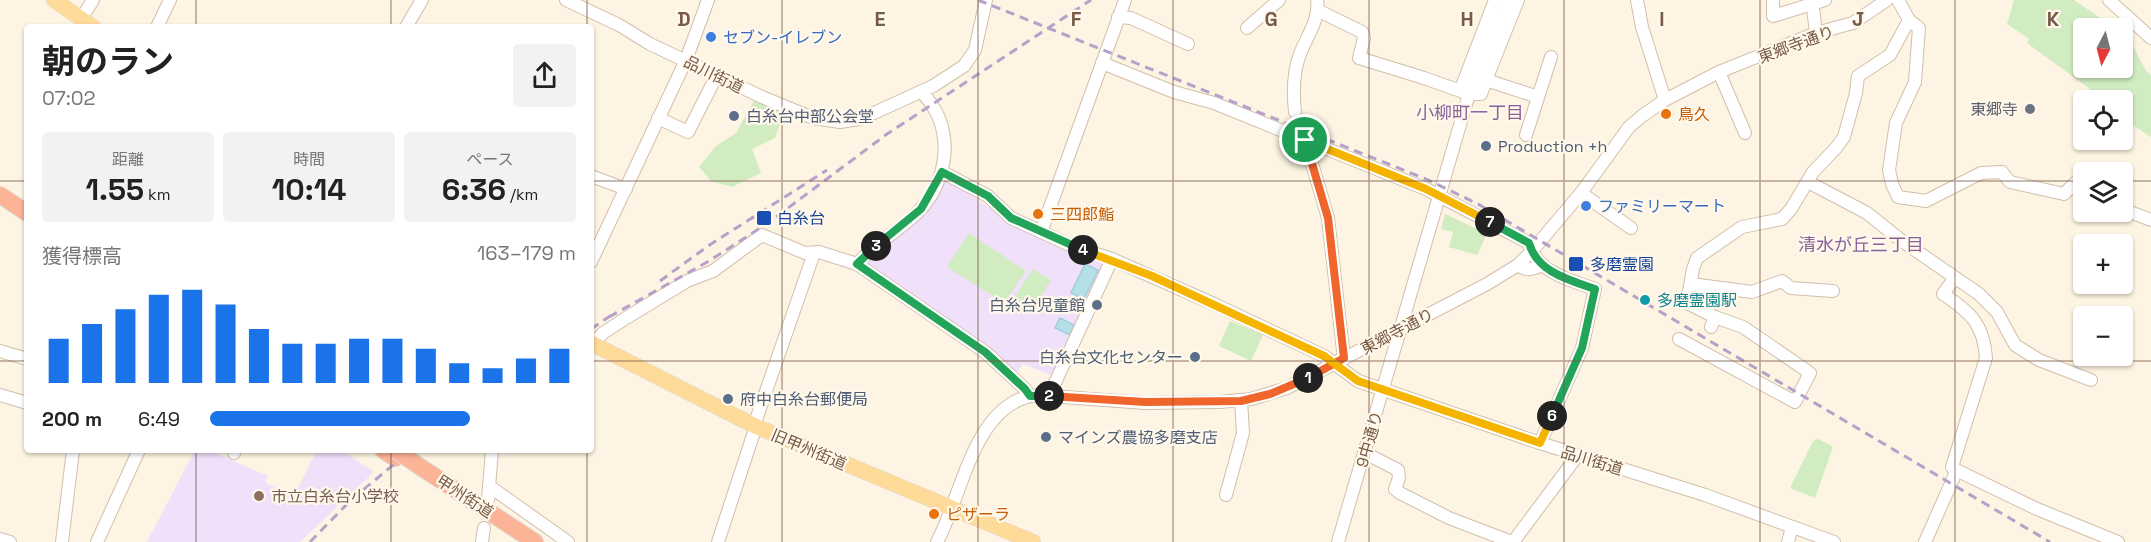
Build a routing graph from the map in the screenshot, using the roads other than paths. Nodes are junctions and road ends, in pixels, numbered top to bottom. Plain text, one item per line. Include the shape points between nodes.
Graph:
1 (54, 0) edge
2 (93, 0) edge
3 (170, 0) edge
4 (422, 0) edge
5 (566, 0) edge
6 (708, 0) edge
7 (986, 0) edge
8 (1125, 0) edge
9 (1279, 0) edge
10 (1495, 0) edge
11 (1507, 0) edge
12 (1518, 0) edge
13 (1636, 0) edge
14 (1773, 0) edge
15 (1825, 0) edge
16 (1887, 0) edge
17 (1898, 0) edge
18 (2109, 0) edge
19 (1812, 2) edge
20 (1318, 6) edge
21 (1119, 17) junction
22 (1909, 20) junction
23 (87, 23) edge
24 (158, 24) edge
25 (408, 24) edge
26 (1247, 28) dead end
27 (1816, 33) junction
28 (2151, 38) edge
29 (1188, 44) dead end
30 (1551, 57) dead end
31 (686, 60) junction
32 (1102, 63) junction
33 (1719, 72) junction
34 (717, 75) junction
35 (1486, 80) junction
36 (920, 92) junction
37 (1469, 94) junction
38 (1538, 97) junction
39 (1665, 100) junction
40 (1295, 112) dead end
41 (658, 118) junction
42 (1745, 133) dead end
43 (1526, 135) dead end
44 (1305, 140) junction
45 (942, 172) junction
46 (594, 177) edge
47 (1811, 177) junction
48 (2073, 185) edge
49 (0, 186) edge
50 (626, 189) junction
51 (1581, 193) junction
52 (1438, 196) junction
53 (3, 200) edge
54 (24, 202) edge
55 (24, 211) edge
56 (2133, 213) edge
57 (2151, 220) edge
58 (1631, 228) dead end
59 (1041, 232) junction
60 (1534, 248) junction
61 (814, 253) junction
62 (594, 256) edge
63 (1112, 260) junction
64 (857, 264) junction
65 (1518, 265) junction
66 (1543, 265) junction
67 (1954, 279) junction
68 (1691, 284) junction
69 (1833, 291) dead end
70 (1401, 329) junction
71 (1679, 339) dead end
72 (594, 341) edge
73 (594, 344) edge
74 (0, 351) edge
75 (24, 358) edge
76 (1340, 361) junction
77 (2091, 380) dead end
78 (1383, 391) junction
79 (0, 395) edge
80 (1030, 396) junction
81 (1049, 396) junction
82 (1241, 401) junction
83 (24, 402) edge
84 (755, 426) junction
85 (1540, 443) junction
86 (73, 453) edge
87 (138, 453) edge
88 (394, 453) edge
89 (492, 453) edge
90 (1365, 453) junction
91 (1578, 455) junction
92 (419, 470) junction
93 (1956, 470) junction
94 (489, 486) junction
95 (1226, 495) dead end
96 (488, 500) dead end
97 (951, 510) junction
98 (1792, 527) junction
99 (0, 539) edge
100 (10, 542) edge
101 (62, 542) edge
102 (97, 542) edge
103 (522, 542) edge
104 (535, 542) edge
105 (568, 542) edge
106 (718, 542) edge
107 (938, 542) edge
108 (1033, 542) edge
109 (1338, 542) edge
110 (1513, 542) edge
111 (1788, 542) edge
112 (1834, 542) edge
113 (1925, 542) edge
114 (2118, 542) edge

1 - 23 main road
2 - 23 street
3 - 24 street
4 - 25 street
5 - 31 street, 品川街道
6 - 31 street
7 - 36 street, 品川街道 via 977,44 969,60
8 - 21 street
9 - 26 street
10 - 37 street via 1462,86
11 - 37 street
12 - 35 street
13 - 39 street
14 - 19 street via 1773,16
15 - 19 street
16 - 27 street, 東郷寺通り via 1853,23
17 - 22 street
18 - 28 street
19 - 27 street
20 - 37 street via 1362,32 1359,58
20 - 40 street via 1294,76
21 - 29 street via 1131,18
21 - 32 street
22 - 47 street via 1890,55 1858,76 1844,137
22 - 48 street via 1919,28 1915,82 1896,123 1889,170 1898,197 1926,201 1981,173 2002,172 2010,182 2064,194
27 - 33 street, 東郷寺通り
30 - 38 street
31 - 34 street, 品川街道
31 - 41 street
32 - 44 street
32 - 59 street
33 - 39 street, 東郷寺通り
33 - 42 street
34 - 36 street, 品川街道 via 825,121 859,119
34 - 41 street via 688,132
35 - 37 street via 1481,94
35 - 38 street
36 - 45 street via 943,129
37 - 52 street, 9中通り
38 - 43 street
39 - 51 street, 東郷寺通り via 1629,127
41 - 50 street
44 - 52 street
44 - 76 street via 1328,218
45 - 59 street, 品川街道 via 988,196 1011,218
45 - 64 street via 921,209
46 - 50 street
47 - 67 street via 1877,220
47 - 68 street via 1782,219 1742,227 1697,258
49 - 54 highway
50 - 62 street
51 - 58 street
51 - 60 street, 東郷寺通り
52 - 60 street
52 - 70 street, 9中通り
53 - 55 highway
56 - 57 street
59 - 63 street, 品川街道
60 - 65 street, 東郷寺通り
60 - 66 street
61 - 64 street
61 - 72 street via 762,235 713,271 687,280
61 - 84 street
63 - 76 street, 品川街道
63 - 81 street
64 - 80 street via 985,352
65 - 66 street via 1529,270
65 - 70 street, 東郷寺通り
66 - 85 street via 1566,279 1595,289 1582,348
67 - 77 street via 1997,312 2015,345 2039,360
67 - 93 street via 1943,294 1973,317 1985,342 1986,358 1952,466
68 - 69 street via 1752,292 1782,281 1791,288
68 - 71 street via 1687,303 1713,322 1743,327 1810,373 1795,402
70 - 76 street, 東郷寺通り
70 - 78 street, 9中通り
73 - 84 main road, 旧甲州街道
74 - 75 street
76 - 78 street, 品川街道 via 1358,381
76 - 82 street, 東郷寺通り via 1287,388
78 - 85 street, 品川街道
78 - 90 street, 9中通り
79 - 83 street
80 - 81 street, 東郷寺通り
80 - 97 street, 東郷寺通り via 1001,412 986,429
81 - 82 street, 東郷寺通り via 1145,402
82 - 95 street via 1243,433
84 - 97 main road, 旧甲州街道
84 - 106 street
85 - 91 street, 品川街道
86 - 101 street
87 - 102 street
88 - 92 highway, 甲州街道
89 - 94 street
90 - 109 street, 9中通り
90 - 110 street via 1398,470 1395,489 1400,493 1449,518
91 - 98 street, 品川街道
91 - 110 street
92 - 103 highway, 甲州街道
92 - 104 highway, 甲州街道
93 - 113 street
93 - 114 street
94 - 96 street
94 - 105 street
97 - 107 street, 東郷寺通り
97 - 108 main road, 旧甲州街道
98 - 111 street
98 - 112 street, 品川街道
99 - 100 street

